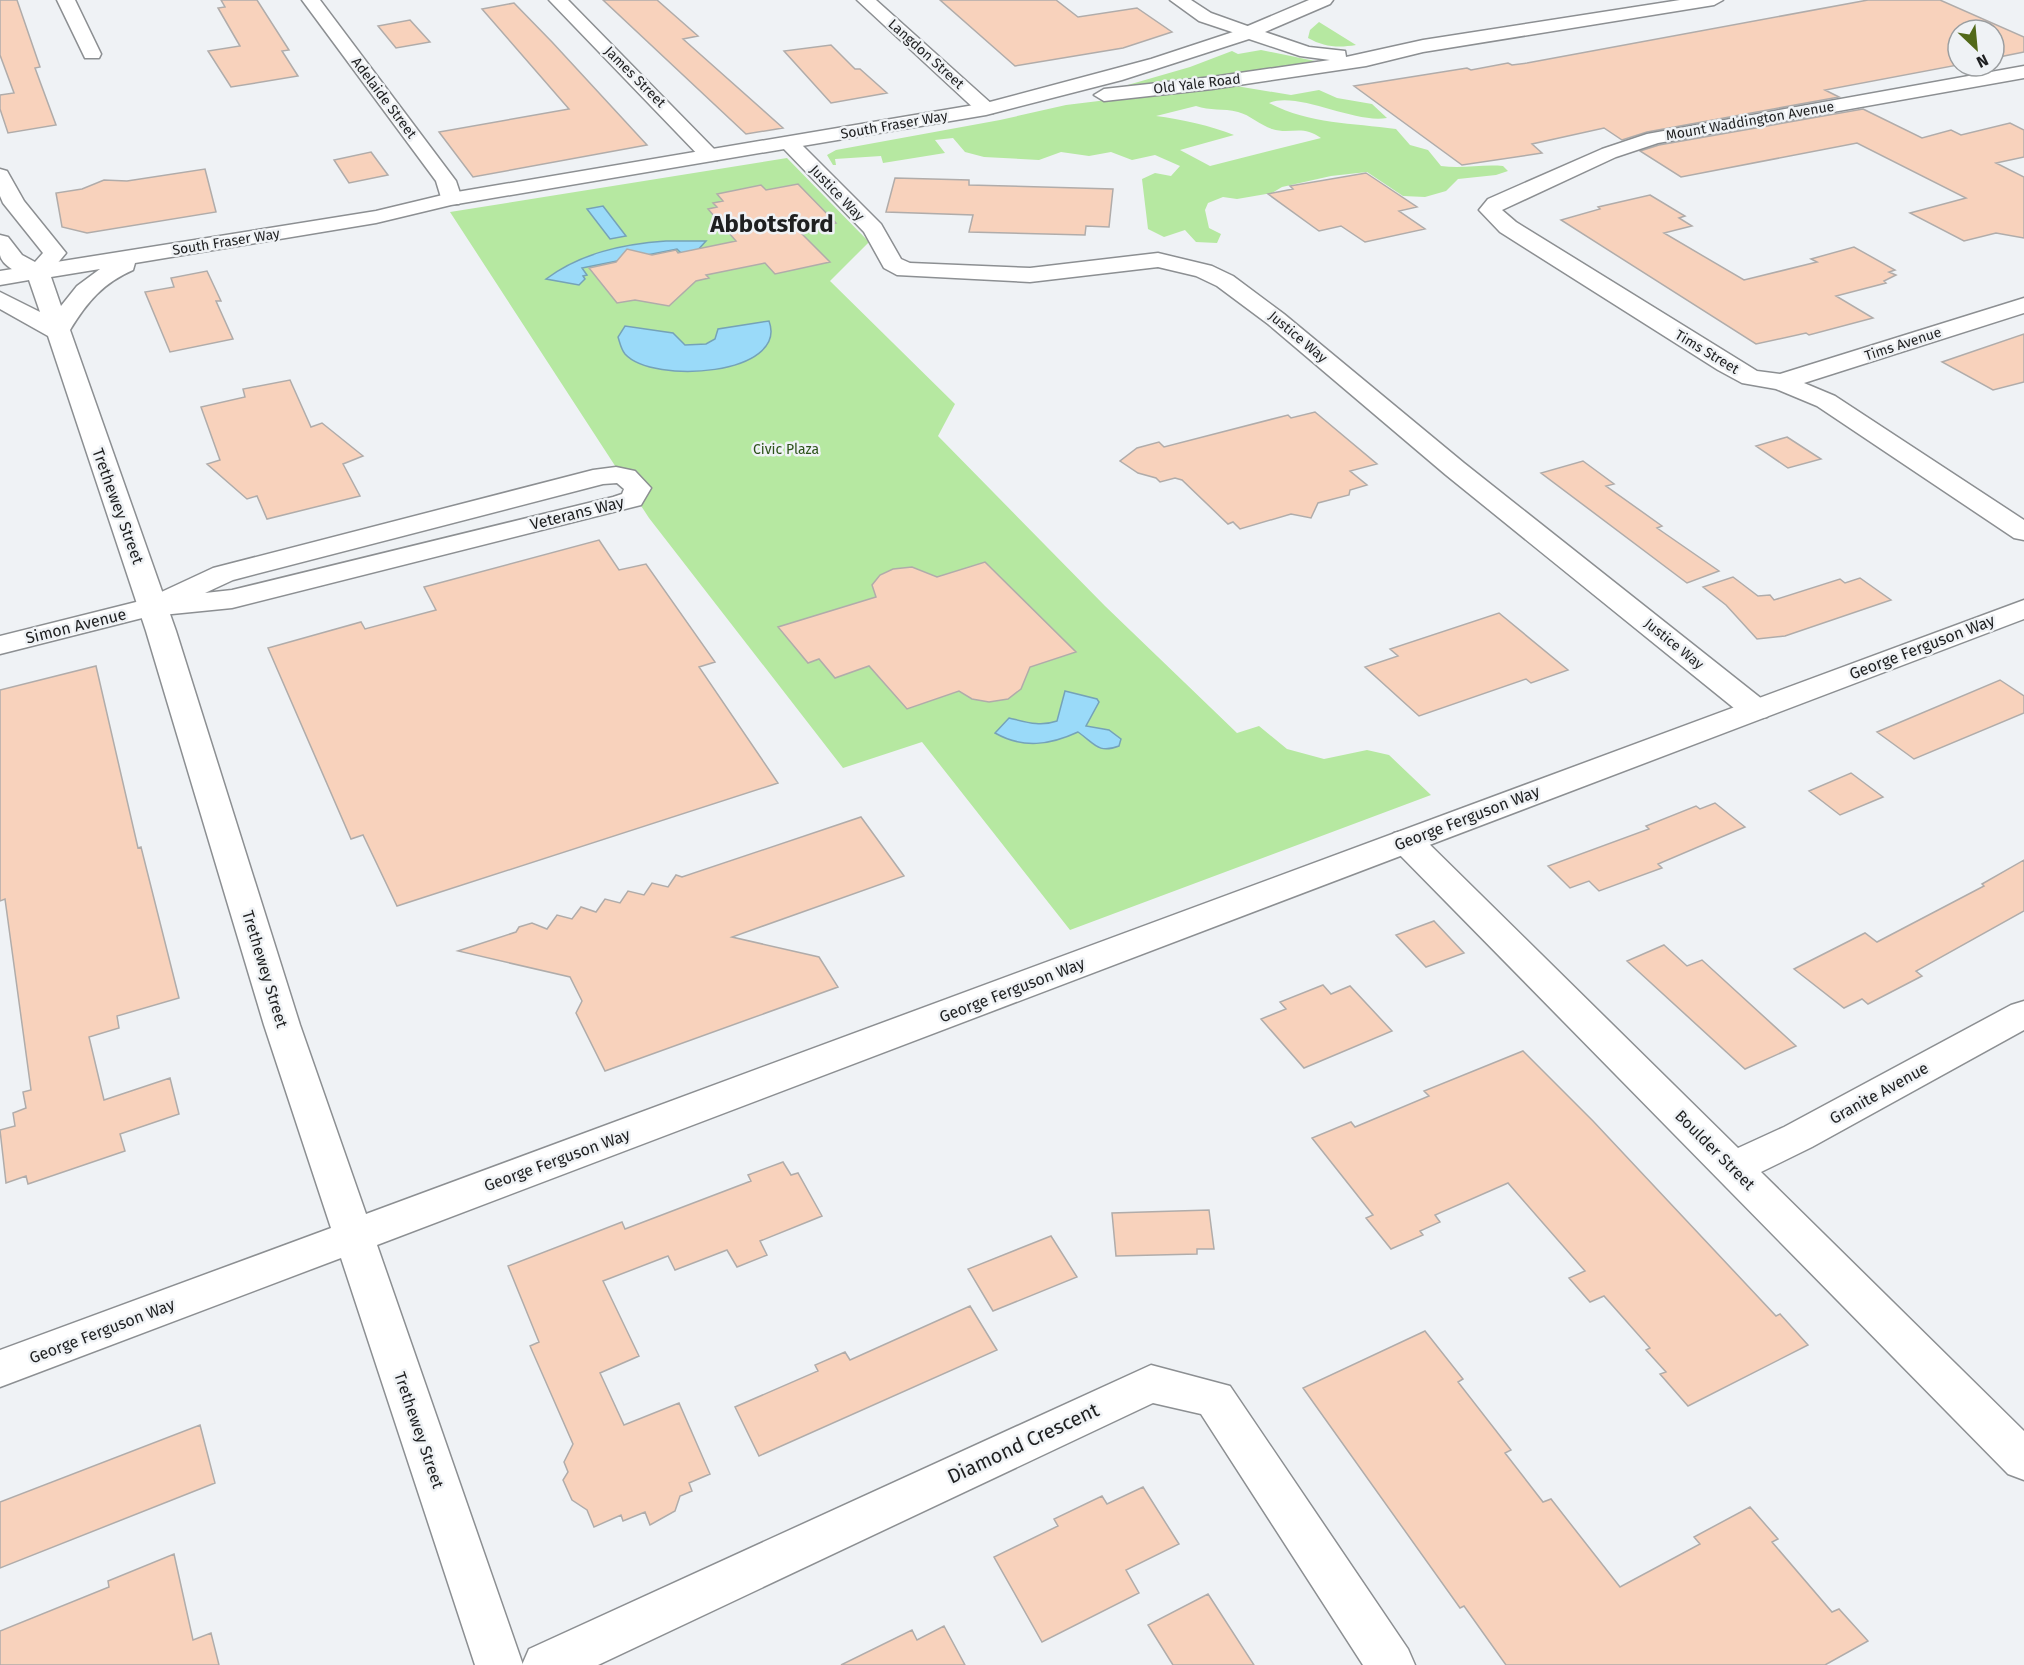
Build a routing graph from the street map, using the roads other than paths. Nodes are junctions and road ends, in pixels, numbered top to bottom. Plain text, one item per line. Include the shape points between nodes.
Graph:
1 (66, 0) edge
2 (311, 0) edge
3 (558, 0) edge
4 (866, 0) edge
5 (1179, 0) edge
6 (1324, 0) edge
7 (1714, 0) edge
8 (1247, 32) junction
9 (1406, 49) junction
10 (92, 54) dead end
11 (2024, 72) edge
12 (986, 109) junction
13 (789, 143) junction
14 (710, 156) junction
15 (0, 176) edge
16 (451, 198) junction
17 (1490, 210) joint
18 (0, 242) edge
19 (163, 252) junction
20 (55, 253) junction
21 (5, 267) edge
22 (38, 272) junction
23 (0, 299) edge
24 (2024, 305) edge
25 (57, 331) junction
26 (1781, 382) junction
27 (2024, 532) edge
28 (152, 607) junction
29 (2024, 609) edge
30 (0, 645) edge
31 (1756, 710) junction
32 (1406, 841) junction
33 (2024, 1014) edge
34 (1733, 1168) junction
35 (353, 1237) junction
36 (0, 1370) edge
37 (2024, 1460) edge
38 (499, 1665) edge
39 (546, 1665) edge
40 (1391, 1665) edge

1 - 10 street
2 - 16 street, Adelaide Street via 446,181
3 - 14 street, James Street
4 - 12 street, Langdon Street
5 - 8 street, Old Yale Road via 1205,17
6 - 8 street, South Fraser Way
7 - 9 street, Old Yale Road
8 - 9 street, Old Yale Road via 1324,55
8 - 12 street, South Fraser Way via 1131,71
9 - 12 street, Old Yale Road via 1366,60 1212,83
11 - 17 street, Mount Waddington Avenue via 1654,138 1609,153
12 - 13 street, South Fraser Way
13 - 14 street, South Fraser Way
13 - 31 street, Justice Way via 873,229 892,263 905,270 1030,276 1158,260 1204,271 1226,281
14 - 16 street, South Fraser Way
15 - 20 street via 14,203
16 - 19 street, South Fraser Way via 376,217
16 - 20 street, South Fraser Way via 373,203
17 - 26 street, Tims Street via 1508,227 1726,365 1751,378
18 - 21 street
19 - 22 street, South Fraser Way
19 - 25 street via 95,280
20 - 21 street, South Fraser Way
20 - 22 street
21 - 22 street, South Fraser Way
22 - 25 street, Trethewey Street
23 - 25 street
24 - 26 street, Tims Avenue
25 - 28 street, Trethewey Street
26 - 27 street, Tims Street via 1826,401
28 - 28 street, Veterans Way via 232,599 622,503 632,499 638,488 626,477 602,476 223,574
28 - 30 street, Simon Avenue
28 - 35 street, Trethewey Street via 282,1025
29 - 31 street, George Ferguson Way
31 - 32 street, George Ferguson Way
32 - 34 street, Boulder Street
32 - 35 street, George Ferguson Way
33 - 34 street, Granite Avenue via 1798,1137
34 - 37 street, Boulder Street
35 - 36 street, George Ferguson Way
35 - 38 street, Trethewey Street
39 - 40 street, Diamond Crescent via 1151,1384 1215,1399

